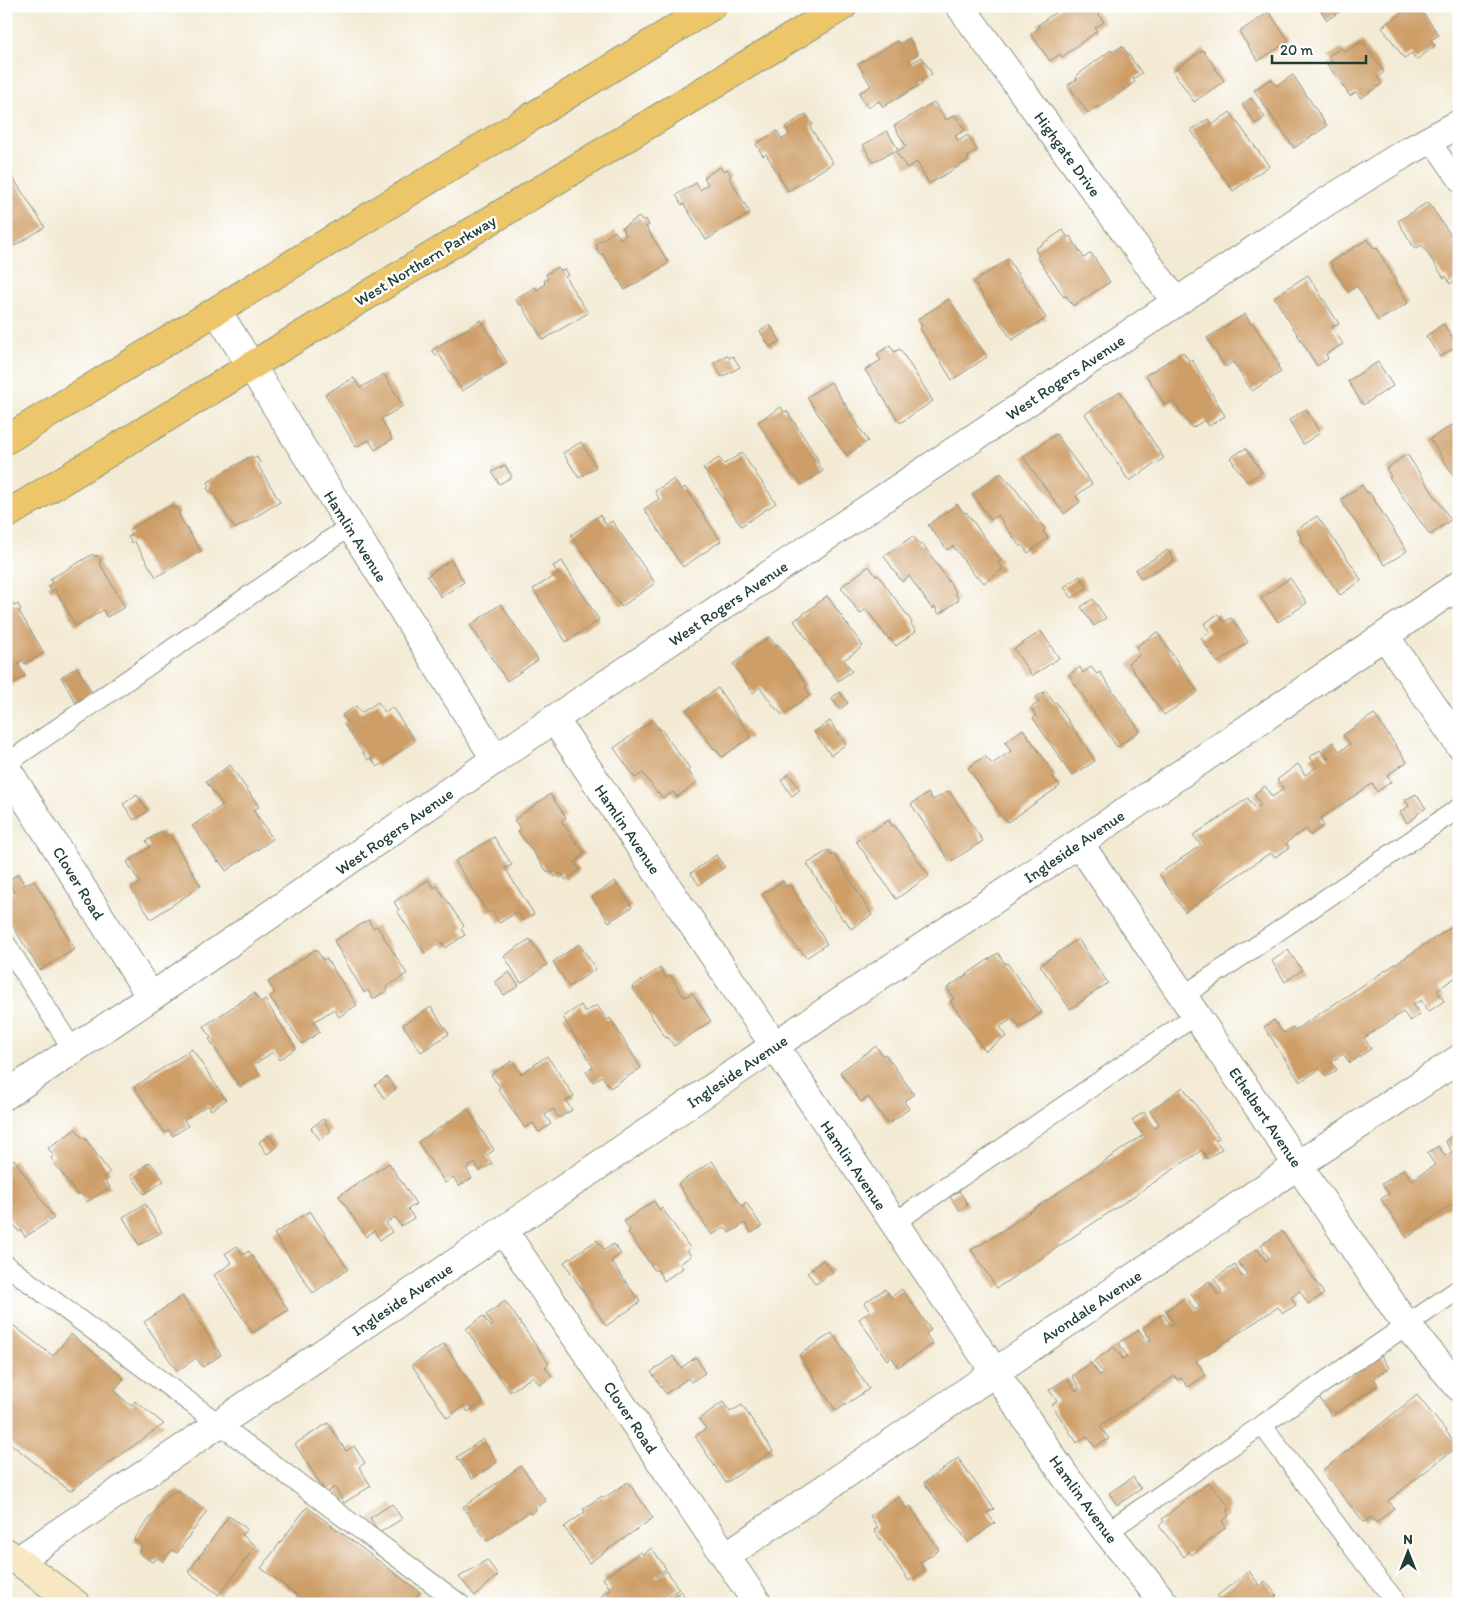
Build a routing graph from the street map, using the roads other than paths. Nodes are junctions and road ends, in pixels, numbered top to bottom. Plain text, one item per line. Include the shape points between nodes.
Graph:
1 (712, 6) edge
2 (843, 6) edge
3 (960, 6) edge
4 (1459, 124) edge
5 (1430, 140) junction
6 (1459, 182) edge
7 (1176, 302) junction
8 (217, 311) junction
9 (251, 366) junction
10 (6, 440) edge
11 (6, 515) edge
12 (350, 526) junction
13 (1459, 585) edge
14 (1384, 636) junction
15 (554, 719) junction
16 (1459, 744) edge
17 (496, 760) junction
18 (6, 764) edge
19 (6, 768) edge
20 (1459, 808) edge
21 (1079, 843) junction
22 (6, 944) edge
23 (151, 997) junction
24 (1189, 1005) junction
25 (774, 1046) junction
26 (73, 1050) junction
27 (1459, 1059) edge
28 (6, 1095) edge
29 (1298, 1165) junction
30 (894, 1223) junction
31 (503, 1230) junction
32 (6, 1265) edge
33 (1459, 1289) edge
34 (1407, 1326) junction
35 (995, 1372) junction
36 (1459, 1387) edge
37 (219, 1423) junction
38 (1262, 1425) junction
39 (1106, 1532) junction
40 (12, 1556) edge
41 (726, 1556) junction
42 (76, 1604) edge
43 (460, 1604) edge
44 (758, 1604) edge
45 (1165, 1604) edge
46 (1398, 1604) edge

1 - 8 main road
2 - 9 main road, West Northern Parkway
3 - 7 street, Highgate Drive
4 - 5 street, West Rogers Avenue
5 - 6 lane
5 - 7 street, West Rogers Avenue via 1326,202
7 - 15 street, West Rogers Avenue
8 - 9 street, Hamlin Avenue
8 - 10 main road
9 - 11 main road, West Northern Parkway
9 - 12 street, Hamlin Avenue
12 - 17 street, Hamlin Avenue
12 - 18 lane
13 - 14 street, Ingleside Avenue
14 - 16 street
14 - 21 street, Ingleside Avenue
15 - 17 street, West Rogers Avenue
15 - 25 street, Hamlin Avenue
17 - 23 street, West Rogers Avenue
19 - 23 street, Clover Road
20 - 24 lane
21 - 24 street, Ethelbert Avenue
21 - 25 street, Ingleside Avenue
22 - 26 lane
23 - 26 street, West Rogers Avenue
24 - 29 street, Ethelbert Avenue
24 - 30 lane
25 - 30 street, Hamlin Avenue
25 - 31 street, Ingleside Avenue
26 - 28 street, West Rogers Avenue
27 - 29 street, Avondale Avenue
29 - 34 street, Ethelbert Avenue
29 - 35 street, Avondale Avenue
30 - 35 street, Hamlin Avenue
31 - 37 street, Ingleside Avenue
31 - 41 street, Clover Road
32 - 37 lane
33 - 34 lane
34 - 36 street, Ethelbert Avenue
34 - 38 lane
35 - 39 street, Hamlin Avenue
35 - 41 street, Avondale Avenue
37 - 40 street, Ingleside Avenue
37 - 43 lane
38 - 39 lane
38 - 46 lane
39 - 45 street, Hamlin Avenue
40 - 42 main road
41 - 44 street, Clover Road

